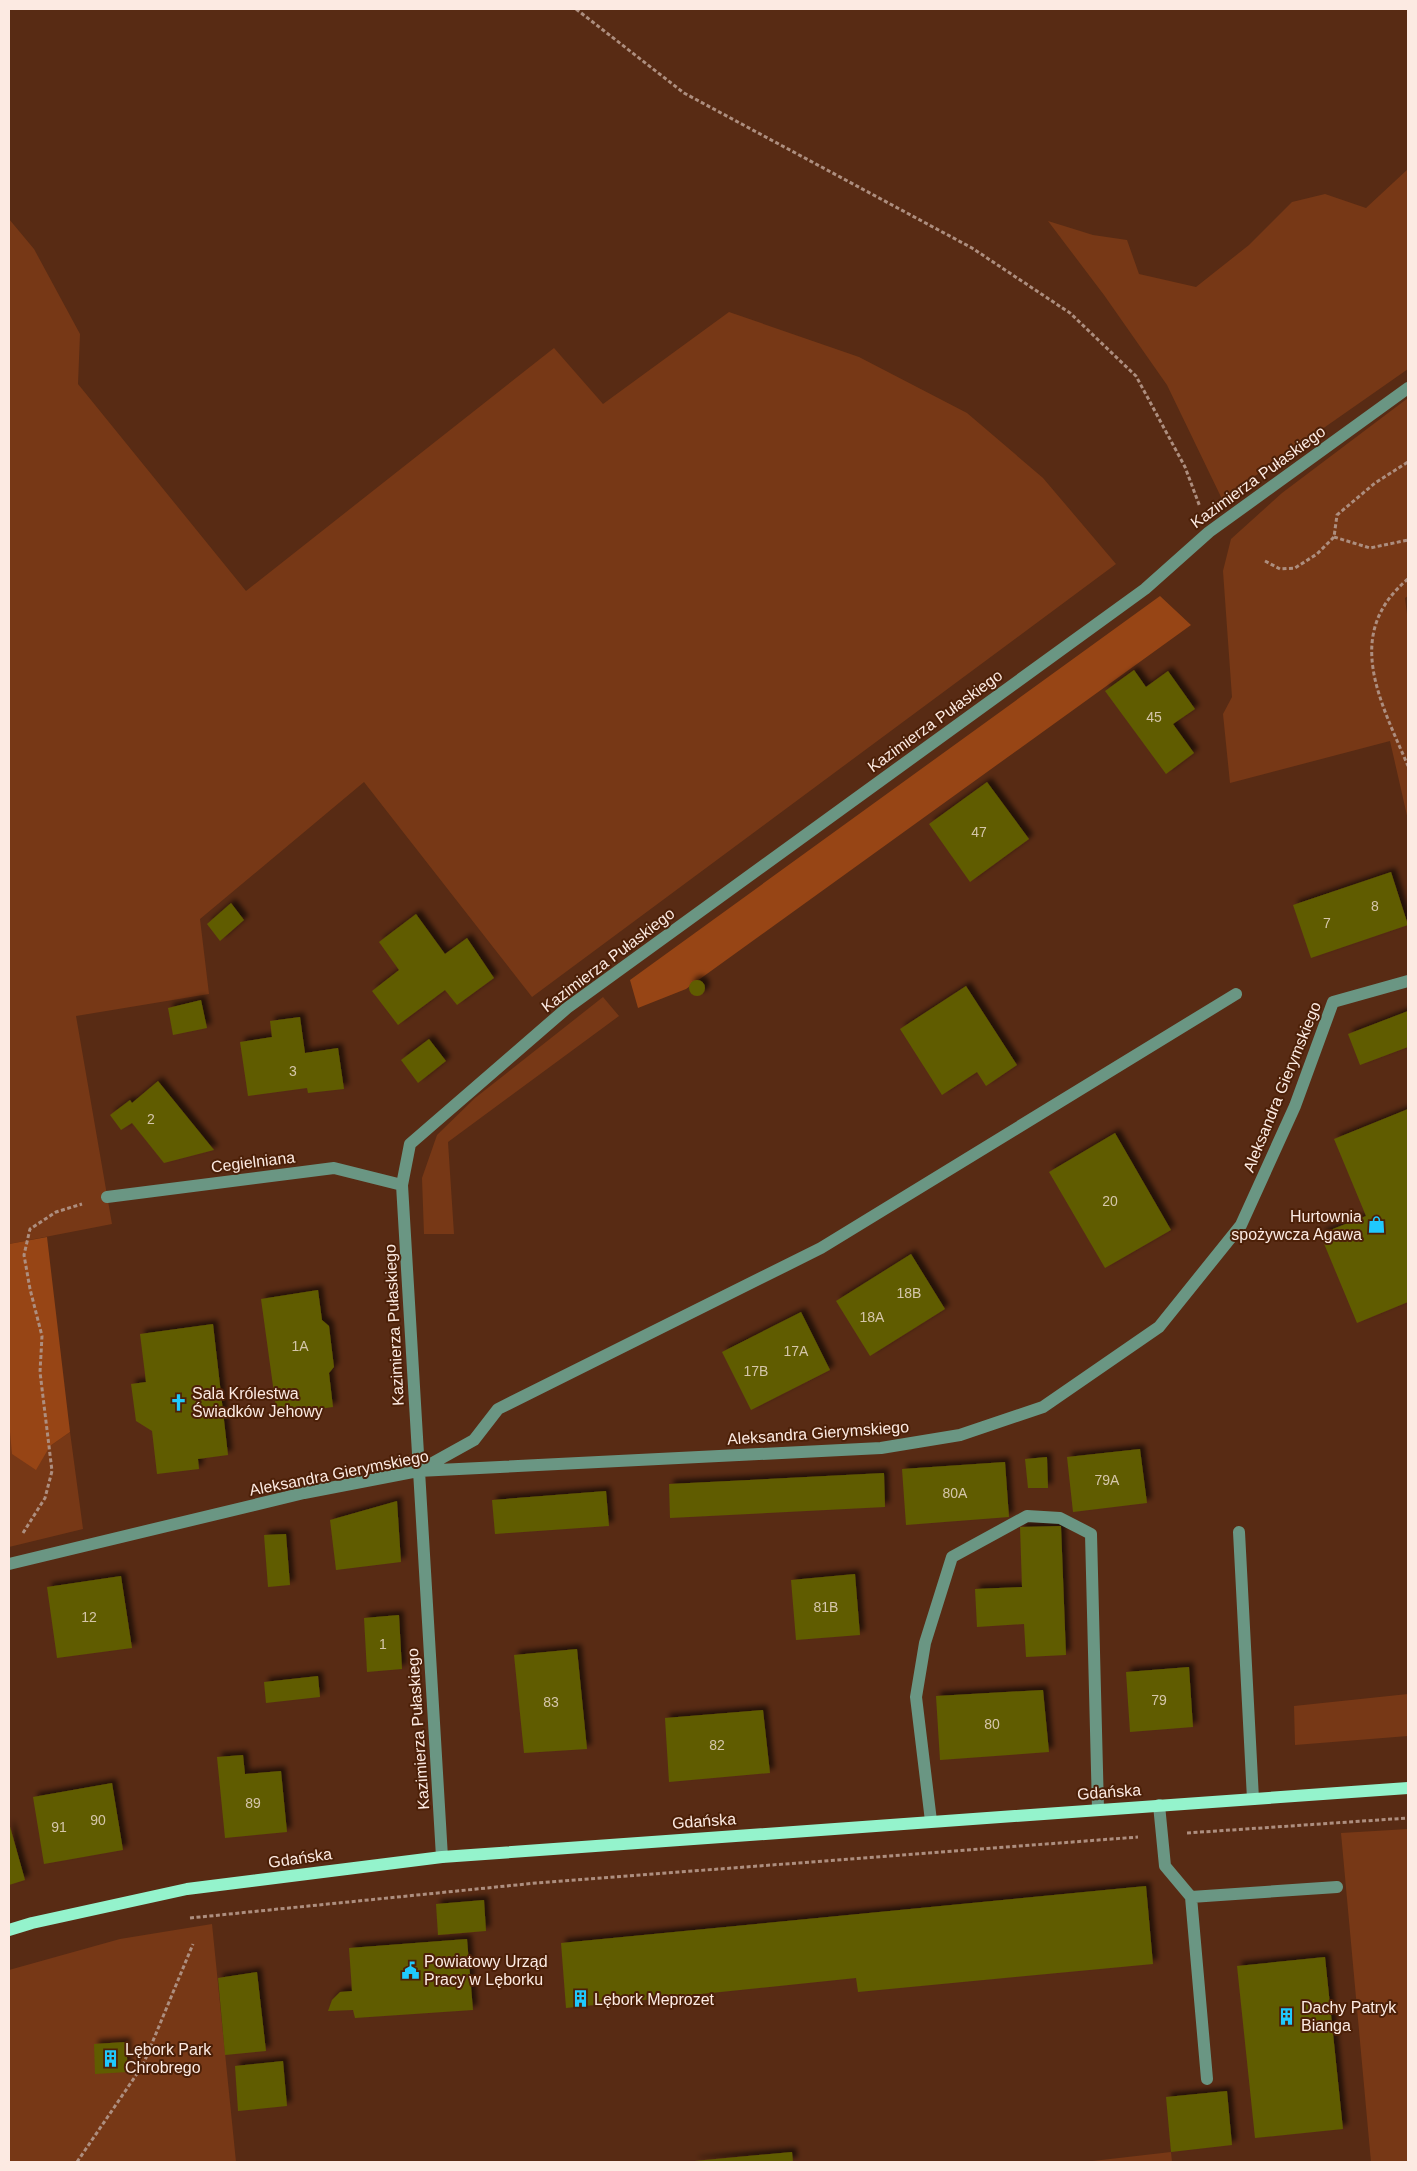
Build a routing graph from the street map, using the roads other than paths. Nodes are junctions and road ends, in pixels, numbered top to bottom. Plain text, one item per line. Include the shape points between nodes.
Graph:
1 (1408, 388) edge
2 (1408, 981) edge
3 (1236, 994) dead end
4 (402, 1185) junction
5 (107, 1197) road end
6 (418, 1471) junction
7 (1239, 1532) dead end
8 (9, 1564) edge
9 (1408, 1788) edge
10 (1253, 1799) junction
11 (1158, 1805) junction
12 (1098, 1809) junction
13 (931, 1821) junction
14 (442, 1857) junction
15 (1337, 1887) dead end
16 (1191, 1897) junction
17 (9, 1930) edge
18 (1207, 2079) dead end

1 - 4 street, Kazimierza Pułaskiego via 1208,532 1146,590 567,1008 410,1144
2 - 6 street, Aleksandra Gierymskiego via 1332,1002 1295,1106 1242,1225 1159,1327 1043,1407 960,1435 881,1448
3 - 6 street via 820,1248 498,1409 474,1440
4 - 5 street, Cegielniana via 334,1168
4 - 6 street, Kazimierza Pułaskiego
6 - 8 street, Aleksandra Gierymskiego via 304,1493
6 - 14 street, Kazimierza Pułaskiego
7 - 10 street
9 - 10 main road, Gdańska
10 - 11 main road, Gdańska
11 - 12 main road, Gdańska
11 - 16 street via 1165,1866
12 - 13 main road, Gdańska
12 - 13 street via 1090,1534 1060,1518 1028,1516 952,1557 949,1565 925,1643 916,1698
13 - 14 main road, Gdańska
14 - 17 main road, Gdańska via 187,1890
15 - 16 street
16 - 18 street

